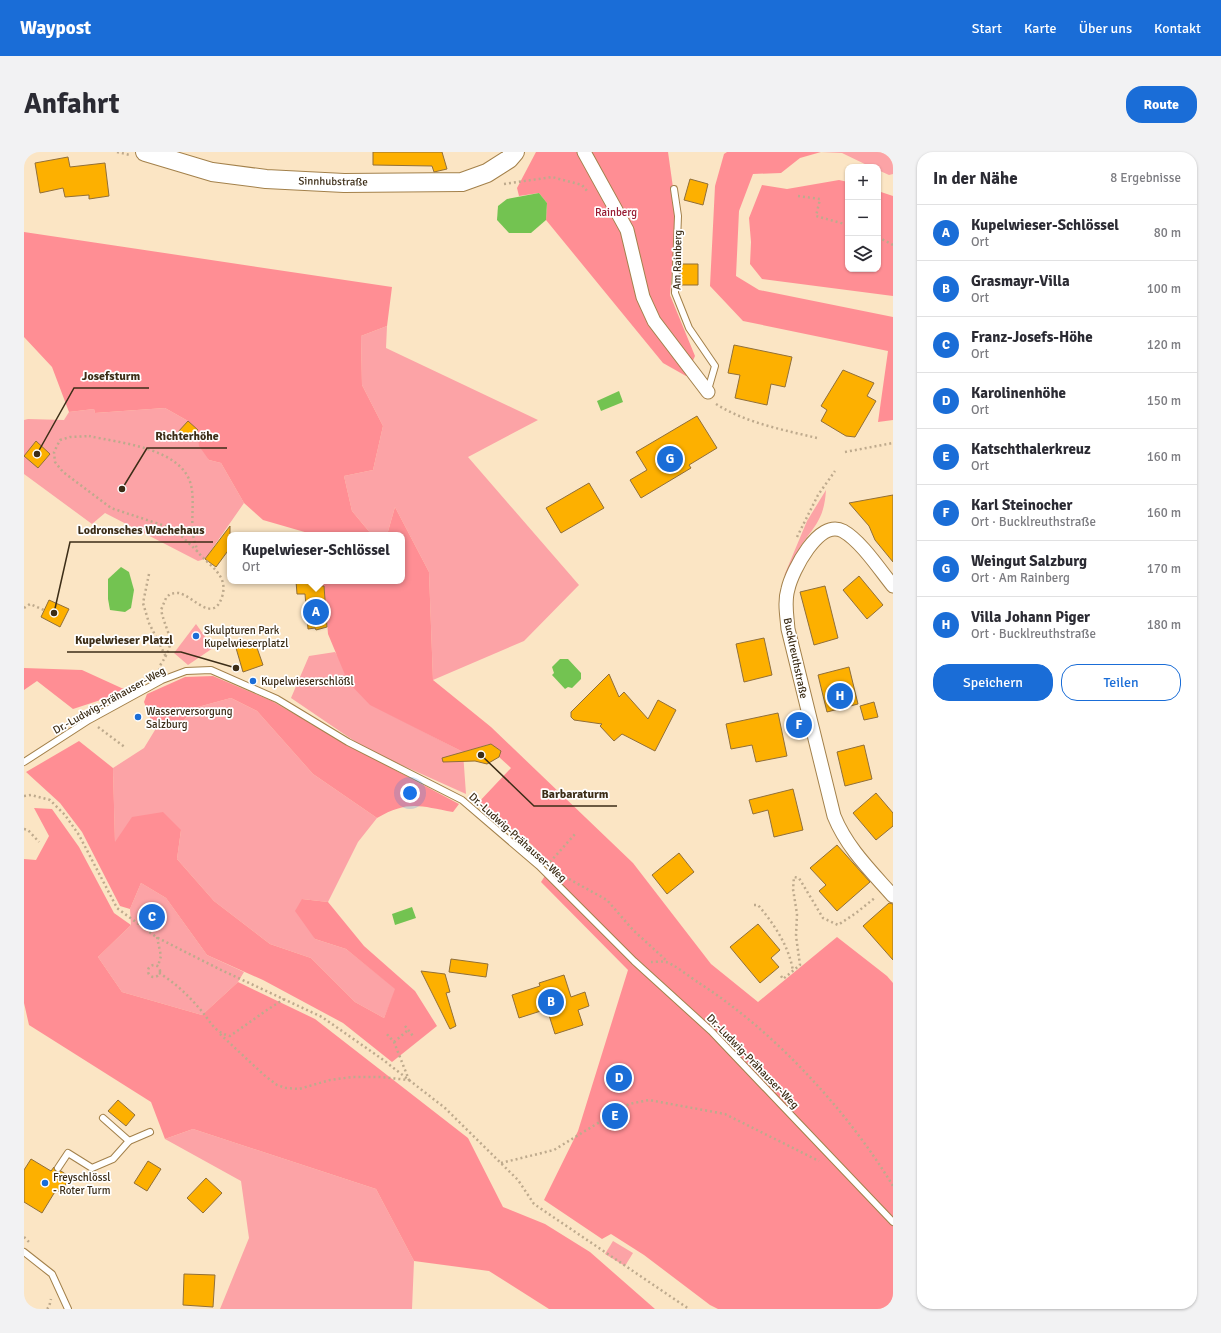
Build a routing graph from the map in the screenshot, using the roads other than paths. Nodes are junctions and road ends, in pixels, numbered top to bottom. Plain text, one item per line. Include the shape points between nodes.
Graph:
1 (145, 152) edge
2 (515, 152) edge
3 (584, 152) edge
4 (674, 189) dead end
5 (708, 392) joint
6 (893, 586) edge
7 (24, 762) edge
8 (893, 896) edge
9 (103, 1118) dead end
10 (150, 1132) dead end
11 (129, 1141) junction
12 (58, 1168) dead end
13 (893, 1222) edge
14 (24, 1252) edge
15 (68, 1309) edge

1 - 2 street, Sinnhubstraße via 212,172 266,179 344,183 462,182 487,173
3 - 5 street via 627,230 643,297 654,321
4 - 5 lane, Am Rainberg via 678,216 675,293 689,328 715,366
6 - 8 street, Bucklreuthstraße via 854,539 843,531 828,530 808,549 793,571 786,605 788,629 834,816 849,844
7 - 13 lane, Dr.-Ludwig-Prähauser-Weg via 89,720 162,680 186,671 212,670 277,699 348,742 462,800 542,870 634,961 711,1031
9 - 11 lane
10 - 11 lane
11 - 12 lane via 113,1159 92,1168 68,1153
14 - 15 lane via 52,1274

